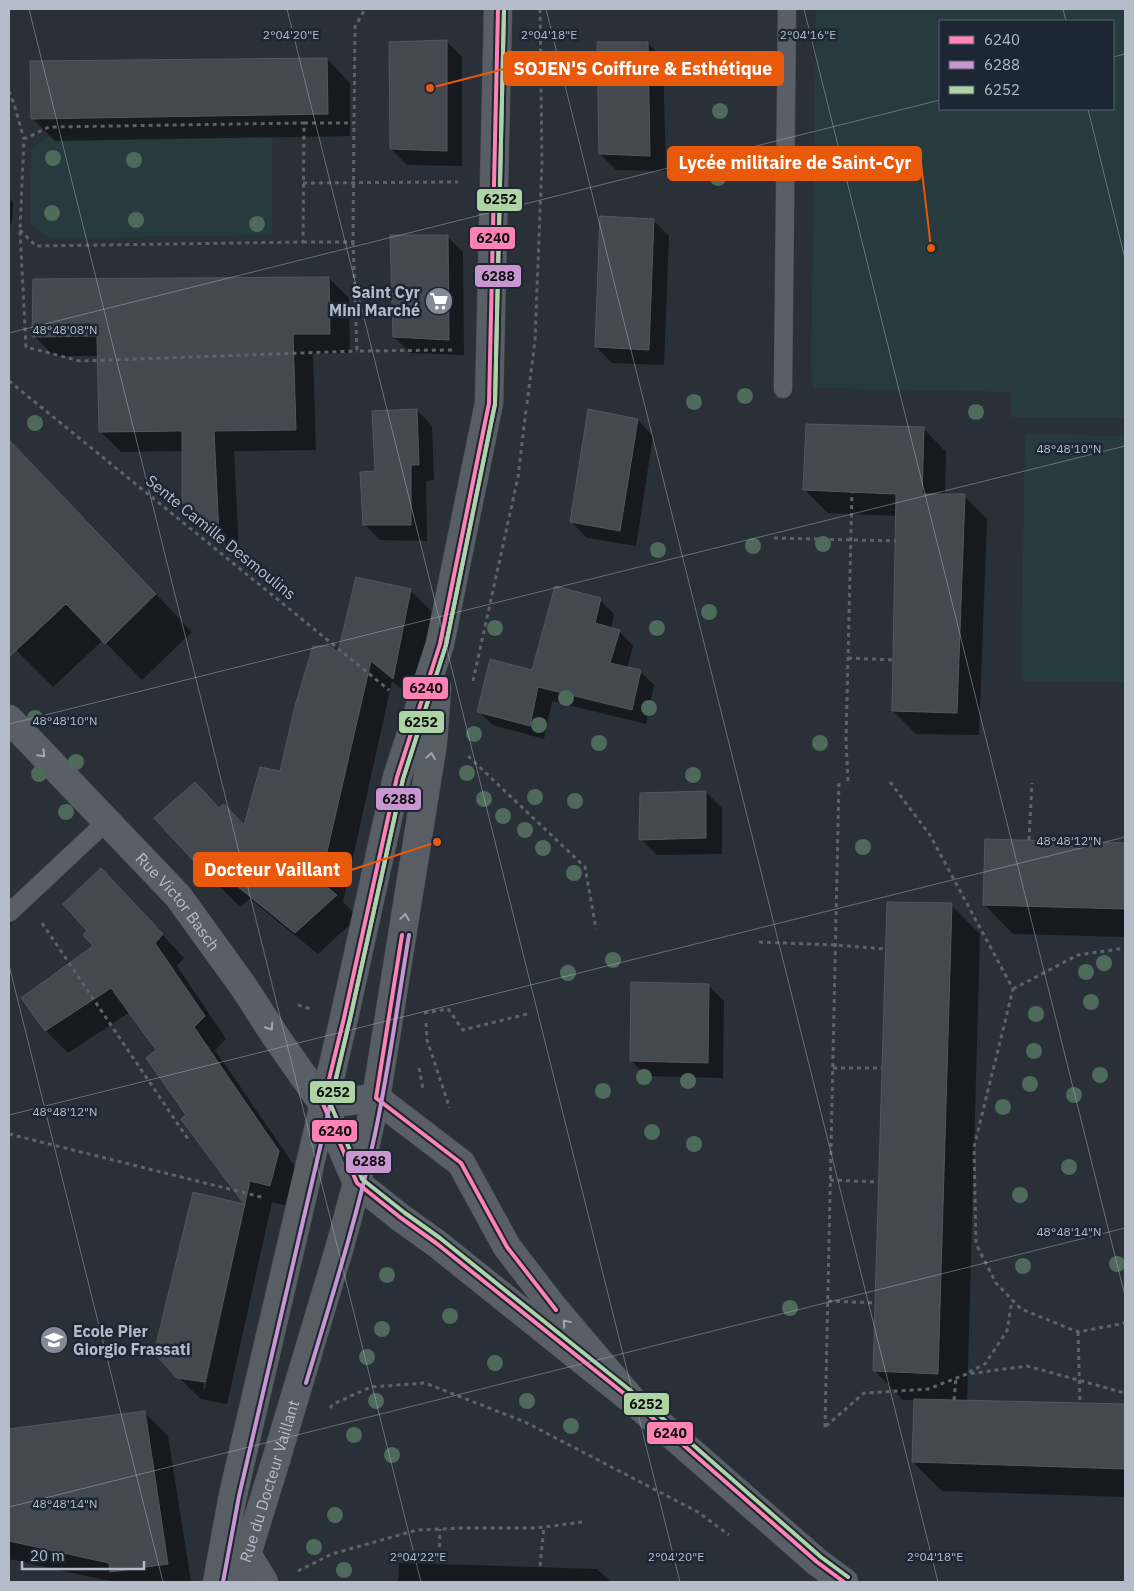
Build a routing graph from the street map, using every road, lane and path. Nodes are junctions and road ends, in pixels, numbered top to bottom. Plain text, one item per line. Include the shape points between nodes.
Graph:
1 (365, 9) edge
2 (492, 9) edge
3 (787, 9) edge
4 (9, 91) edge
5 (354, 122) junction
6 (304, 123) junction
7 (24, 138) junction
8 (494, 182) junction
9 (304, 183) junction
10 (353, 183) junction
11 (20, 230) junction
12 (303, 242) junction
13 (352, 242) junction
14 (490, 349) junction
15 (357, 351) junction
16 (9, 381) edge
17 (783, 389) dead end
18 (852, 492) dead end
19 (774, 538) dead end
20 (851, 540) junction
21 (896, 541) dead end
22 (440, 644) junction
23 (848, 658) junction
24 (893, 660) dead end
25 (419, 709) junction
26 (9, 719) edge
27 (433, 742) junction
28 (839, 779) dead end
29 (848, 780) dead end
30 (890, 782) dead end
31 (1032, 783) dead end
32 (106, 822) junction
33 (1028, 840) dead end
34 (25, 898) junction
35 (9, 913) edge
36 (596, 929) dead end
37 (759, 942) dead end
38 (835, 945) junction
39 (1125, 948) edge
40 (885, 949) dead end
41 (1013, 989) junction
42 (531, 1013) dead end
43 (417, 1014) dead end
44 (833, 1068) junction
45 (882, 1068) dead end
46 (376, 1098) junction
47 (323, 1104) junction
48 (9, 1134) edge
49 (190, 1142) dead end
50 (830, 1180) junction
51 (878, 1182) dead end
52 (357, 1183) junction
53 (269, 1199) dead end
54 (1012, 1300) junction
55 (828, 1301) junction
56 (875, 1303) dead end
57 (1125, 1323) edge
58 (1078, 1332) junction
59 (966, 1374) junction
60 (956, 1378) junction
61 (1080, 1380) junction
62 (1125, 1392) edge
63 (632, 1400) junction
64 (954, 1400) dead end
65 (1080, 1403) dead end
66 (327, 1412) dead end
67 (582, 1522) dead end
68 (544, 1527) junction
69 (440, 1529) junction
70 (736, 1541) dead end
71 (247, 1554) junction
72 (440, 1563) dead end
73 (540, 1566) dead end
74 (294, 1573) dead end
75 (218, 1582) edge
76 (237, 1582) edge
77 (264, 1582) edge
78 (844, 1582) edge

1 - 5 path via 355,27
2 - 8 main road, Rue du Docteur Vaillant
3 - 17 lane
4 - 7 path
5 - 6 path
5 - 10 path
6 - 7 path via 50,127
6 - 9 path
7 - 11 path
8 - 10 path
8 - 14 main road, Rue du Docteur Vaillant
9 - 10 path
9 - 12 path
10 - 13 path
11 - 12 path via 36,246
11 - 15 path via 26,347 80,361
12 - 13 path
13 - 15 path
14 - 15 path
14 - 22 main road, Rue du Docteur Vaillant via 490,403
16 - 25 path, Sente Camille Desmoulins via 394,694
18 - 20 path
19 - 20 path
20 - 21 path
20 - 23 path
22 - 25 main road, Rue du Docteur Vaillant
22 - 27 main road, Rue du Docteur Vaillant
23 - 24 path
23 - 29 path
25 - 47 main road, Rue du Docteur Vaillant via 398,777
26 -> 32 street, Rue Victor Basch
27 - 36 path via 465,753 585,866
46 -> 27 main road, Rue du Docteur Vaillant
28 - 38 path
30 - 41 path via 930,836
31 - 33 path
32 - 34 lane
32 -> 47 street, Rue Victor Basch via 178,896
34 - 35 lane
34 - 49 path
37 - 38 path
38 - 40 path
38 - 44 path
39 - 41 path via 1078,955
41 - 54 path via 974,1146 976,1244 996,1283
42 - 43 path via 463,1030 448,1009
44 - 45 path
44 - 50 path
46 - 47 street
46 - 52 main road, Rue du Docteur Vaillant
63 -> 46 street via 507,1247 461,1163
47 - 52 street, Rue Victor Basch
47 - 75 main road, Rue du Docteur Vaillant via 233,1495
48 - 53 path
50 - 51 path
50 - 55 path
52 - 63 street
52 - 71 main road, Rue du Docteur Vaillant
54 - 58 path via 1021,1309
54 - 59 path via 1007,1330 985,1364
55 - 56 path
55 - 60 path via 825,1426 864,1393 928,1389
57 - 58 path
58 - 61 path
59 - 60 path
59 - 61 path via 1027,1366
60 - 64 path
61 - 62 path
61 - 65 path
63 - 78 street
66 - 70 path via 333,1404 371,1387 425,1383 525,1422 698,1512
67 - 68 path
68 - 69 path
68 - 73 path
69 - 72 path
69 - 74 path via 417,1530 332,1554
71 - 76 main road, Rue du Docteur Vaillant
71 - 77 street

